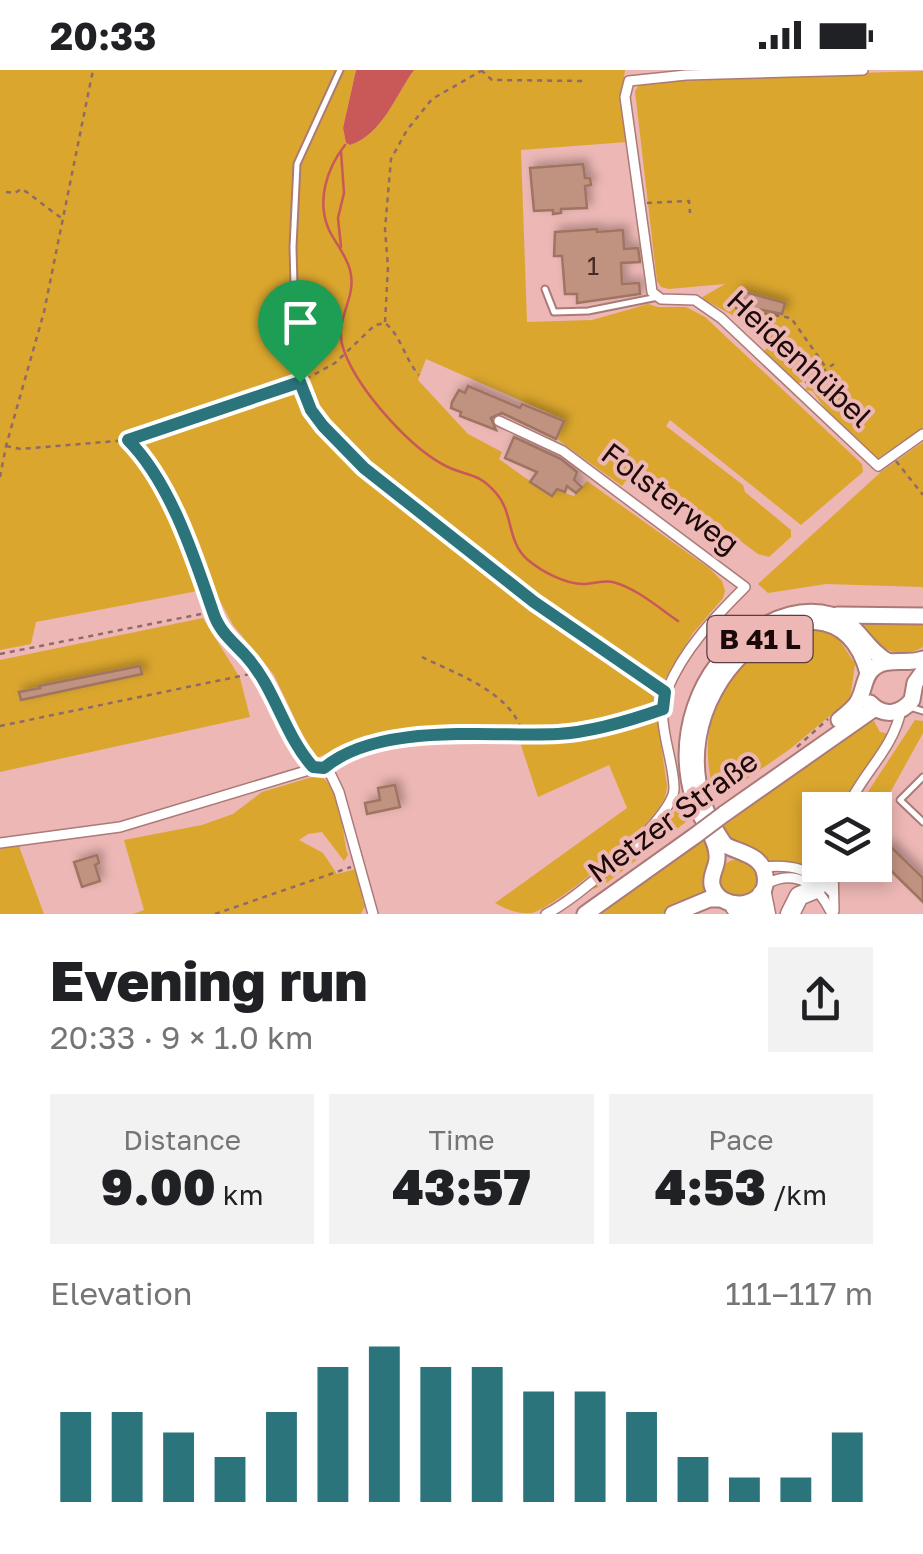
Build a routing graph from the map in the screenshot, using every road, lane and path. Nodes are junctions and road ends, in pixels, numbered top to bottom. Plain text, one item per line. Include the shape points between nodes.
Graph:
1 (93, 70) edge
2 (340, 70) edge
3 (863, 70) edge
4 (481, 71) edge
5 (586, 81) dead end
6 (6, 192) dead end
7 (640, 203) junction
8 (690, 213) dead end
9 (62, 218) junction
10 (546, 289) dead end
11 (658, 297) junction
12 (801, 318) dead end
13 (794, 322) junction
14 (385, 323) junction
15 (730, 325) junction
16 (834, 364) dead end
17 (827, 369) junction
18 (419, 375) dead end
19 (300, 382) junction
20 (797, 391) junction
21 (498, 421) dead end
22 (923, 434) edge
23 (128, 440) junction
24 (6, 446) junction
25 (892, 456) junction
26 (0, 477) edge
27 (923, 496) edge
28 (213, 612) junction
29 (831, 614) junction
30 (923, 616) edge
31 (0, 654) edge
32 (422, 656) dead end
33 (923, 659) edge
34 (894, 663) junction
35 (257, 672) junction
36 (866, 679) junction
37 (665, 692) junction
38 (915, 696) edge
39 (875, 708) junction
40 (663, 709) junction
41 (0, 726) edge
42 (523, 734) junction
43 (793, 763) junction
44 (319, 768) junction
45 (923, 777) edge
46 (856, 792) edge
47 (923, 822) edge
48 (0, 843) edge
49 (742, 853) junction
50 (360, 865) junction
51 (714, 868) junction
52 (763, 882) junction
53 (827, 882) edge
54 (824, 890) junction
55 (571, 901) junction
56 (727, 903) junction
57 (215, 914) edge
58 (374, 914) edge
59 (546, 914) edge
60 (584, 914) edge
61 (673, 914) edge
62 (756, 914) edge
63 (766, 914) edge
64 (790, 914) edge
65 (833, 914) edge

1 - 9 path
2 - 19 lane via 296,164
3 - 7 street via 628,81
4 - 5 path via 492,80
4 - 14 path via 432,99 390,160
6 - 9 path via 30,193
7 - 8 path via 689,200
7 - 11 street
9 - 24 path
10 - 11 lane via 554,312
11 - 15 street, Heidenhübel via 695,300
12 - 13 path
13 - 15 path via 738,308
13 - 17 path
14 - 18 path
14 - 19 path
15 - 20 street, Heidenhübel
16 - 17 path
17 - 20 path
19 - 23 path
19 - 37 lane via 311,410 364,468 534,602
20 - 25 street, Heidenhübel via 878,466
21 - 37 street, Folsterweg via 564,451 745,587 697,638
22 - 25 street
23 - 24 path
23 - 28 path via 147,459 194,555
24 - 26 path
25 - 27 path
28 - 31 path
28 - 35 path
29 - 30 main road
29 - 34 main road, B 41 L
29 - 51 main road, B 41 L via 789,615 762,626 724,656 700,694 687,766 717,852
32 - 42 path via 489,692 512,710
33 - 34 main road, Metzer Straße
34 - 36 main road, Metzer Straße via 880,664
34 - 38 main road via 909,670
35 - 41 path
35 - 44 path via 303,756
36 - 39 main road via 866,697
36 - 43 main road, Metzer Straße via 855,705
36 - 49 main road, B 41 L via 849,637 811,622 760,639 724,672 703,715 696,760 716,830 725,846
37 - 40 street, Folsterweg
38 - 39 main road via 889,713
38 - 46 street
39 - 43 main road, Metzer Straße
40 - 42 path via 582,731
40 - 55 street, Folsterweg via 673,801
42 - 44 path via 382,742
43 - 60 main road, Metzer Straße, bridge
44 - 48 street via 120,827
44 - 50 street via 339,792
45 - 47 lane via 900,800
49 - 51 main road
49 - 52 main road via 751,855
50 - 57 path
50 - 58 street
51 - 56 main road via 712,884
52 - 54 street via 789,876
52 - 54 street via 792,866 806,870
52 - 56 main road via 751,904
52 - 63 highway
53 - 54 street
54 - 64 highway via 799,896
54 - 65 street
54 - 65 street
55 - 59 street, Metzer Straße
55 - 60 street, Metzer Straße
56 - 61 main road via 708,898
56 - 62 highway

